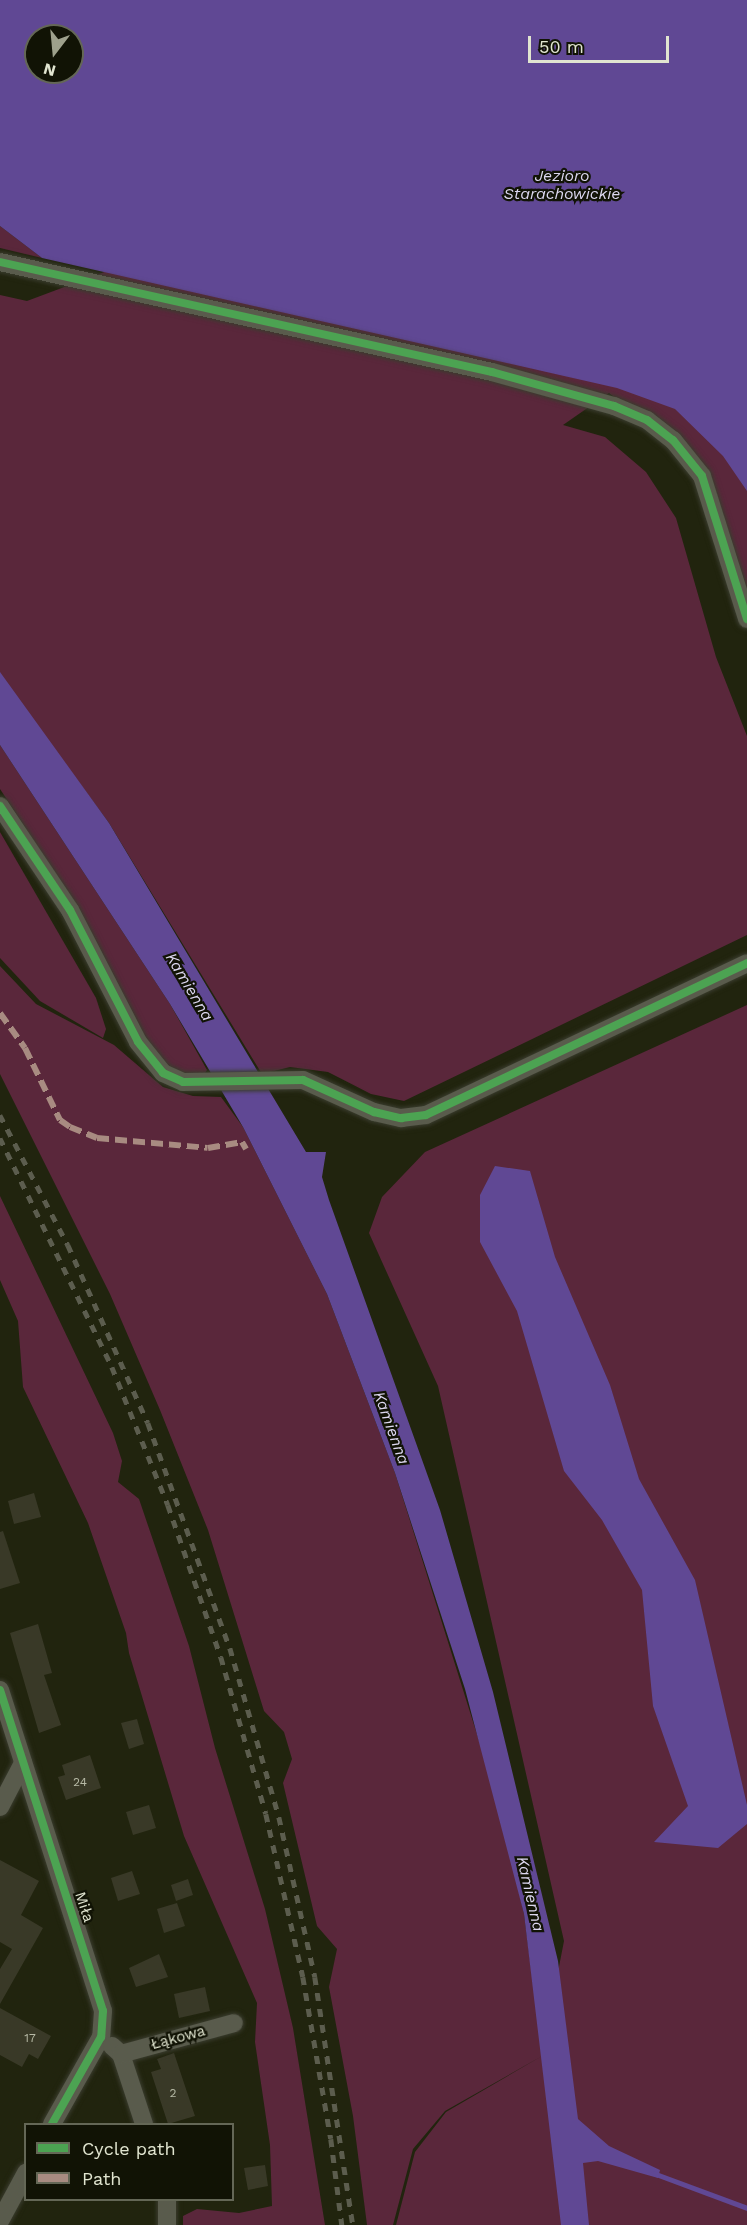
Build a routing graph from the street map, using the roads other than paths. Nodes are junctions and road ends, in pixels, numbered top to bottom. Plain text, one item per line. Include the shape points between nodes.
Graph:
1 (0, 262) edge
2 (747, 619) edge
3 (0, 807) edge
4 (747, 963) edge
5 (0, 1690) edge
6 (23, 1763) junction
7 (0, 1807) edge
8 (234, 2023) dead end
9 (101, 2037) junction
10 (122, 2054) junction
11 (53, 2123) edge
12 (144, 2123) edge
13 (24, 2178) edge
14 (167, 2202) edge
15 (0, 2221) edge
16 (167, 2225) edge

1 - 2 street via 492,372 614,406 647,420 673,440 702,476
3 - 4 street via 70,910 138,1042 162,1073 183,1082 303,1080 374,1112 401,1118 426,1114
5 - 6 street, Miła
6 - 7 street
6 - 9 street, Miła via 102,2007
8 - 10 street, Łąkowa
9 - 10 street
9 - 11 street, Miła
10 - 12 street
13 - 15 street
14 - 16 street

